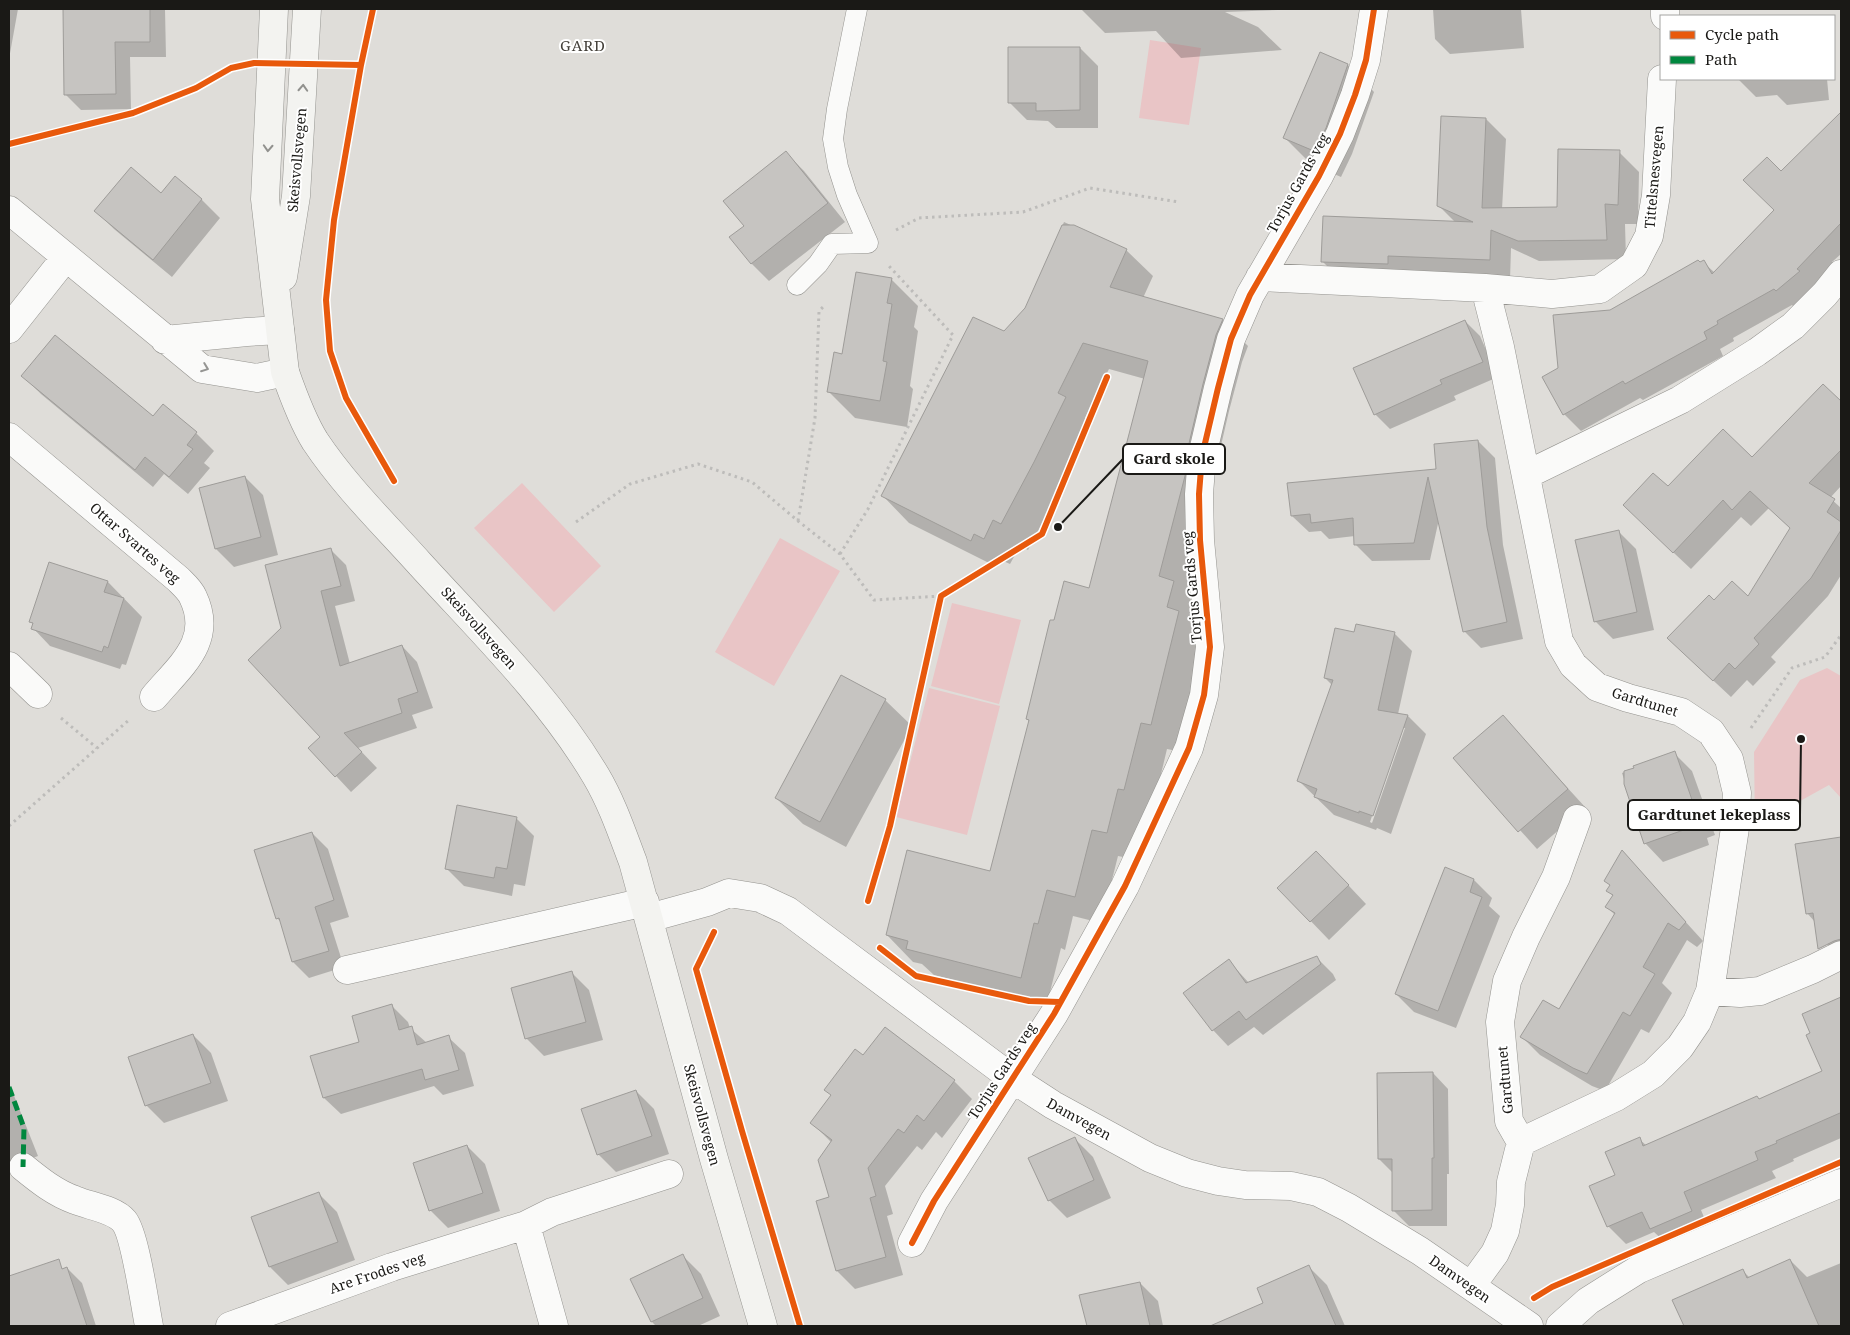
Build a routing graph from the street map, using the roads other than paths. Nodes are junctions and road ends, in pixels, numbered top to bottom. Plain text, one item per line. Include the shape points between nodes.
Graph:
1 (274, 9) edge
2 (307, 9) edge
3 (857, 9) edge
4 (1374, 9) edge
5 (1662, 80) edge
6 (9, 210) edge
7 (66, 257) junction
8 (1841, 274) edge
9 (1260, 277) junction
10 (797, 285) dead end
11 (1485, 288) junction
12 (279, 320) junction
13 (9, 329) edge
14 (165, 340) junction
15 (285, 372) junction
16 (9, 437) edge
17 (1526, 475) junction
18 (9, 666) edge
19 (38, 694) road end
20 (154, 697) road end
21 (1577, 820) dead end
22 (647, 910) junction
23 (1841, 955) edge
24 (347, 970) dead end
25 (1710, 991) junction
26 (1013, 1079) junction
27 (1521, 1142) junction
28 (23, 1167) dead end
29 (669, 1174) dead end
30 (1841, 1183) edge
31 (526, 1225) junction
32 (912, 1243) dead end
33 (1471, 1286) junction
34 (149, 1326) edge
35 (230, 1326) edge
36 (554, 1326) edge
37 (763, 1326) edge
38 (1529, 1326) edge
39 (1560, 1326) edge

1 -> 12 main road, Skeisvollsvegen via 265,199
12 -> 2 main road, Skeisvollsvegen via 296,196
3 - 10 lane via 833,138 847,196 868,243 832,244
4 - 9 street, Torjus Gards veg via 1366,60 1340,134
5 - 11 street, Tittelsnesvegen via 1656,195 1649,236 1634,265 1600,289 1552,294
6 - 7 street
7 - 13 street
7 - 14 street
8 - 17 street via 1793,326 1757,352 1680,400
9 - 11 street
9 - 26 street, Torjus Gards veg via 1231,339 1202,456 1200,540 1210,647 1204,695 1189,748 1124,886 1054,1014
11 - 17 street, Gardtunet
12 - 14 street via 247,332
12 - 15 main road, Skeisvollsvegen
14 -> 15 street via 202,369 257,378
15 - 22 main road, Skeisvollsvegen via 314,440 351,488 514,667 569,734 597,778 618,822 634,862
16 - 20 street, Ottar Svartes veg via 178,579 192,596 199,617 199,637 191,654
17 - 25 street, Gardtunet via 1559,640 1573,664 1597,687 1681,712 1711,732 1729,759 1737,793 1735,828
18 - 19 street
21 - 27 street, Gardtunet via 1556,877 1507,981 1500,1022 1509,1121
22 - 24 street
22 - 26 street, Damvegen via 707,902 729,893 760,898 788,911
22 - 37 main road, Skeisvollsvegen
23 - 25 street via 1760,991
25 - 27 street, Gardtunet via 1697,1022 1653,1074 1616,1097
26 - 32 street, Torjus Gards veg via 934,1202
26 - 33 street, Damvegen via 1053,1105 1150,1158 1187,1173 1245,1185 1291,1186 1318,1192 1412,1246
27 - 33 street via 1511,1182 1505,1231 1495,1253
28 - 34 street via 49,1188 124,1221 133,1244
29 - 31 street, Are Frodes veg via 552,1212
30 - 39 street via 1638,1269 1588,1301
31 - 35 street, Are Frodes veg via 392,1266
31 - 36 street
33 - 38 street, Damvegen

